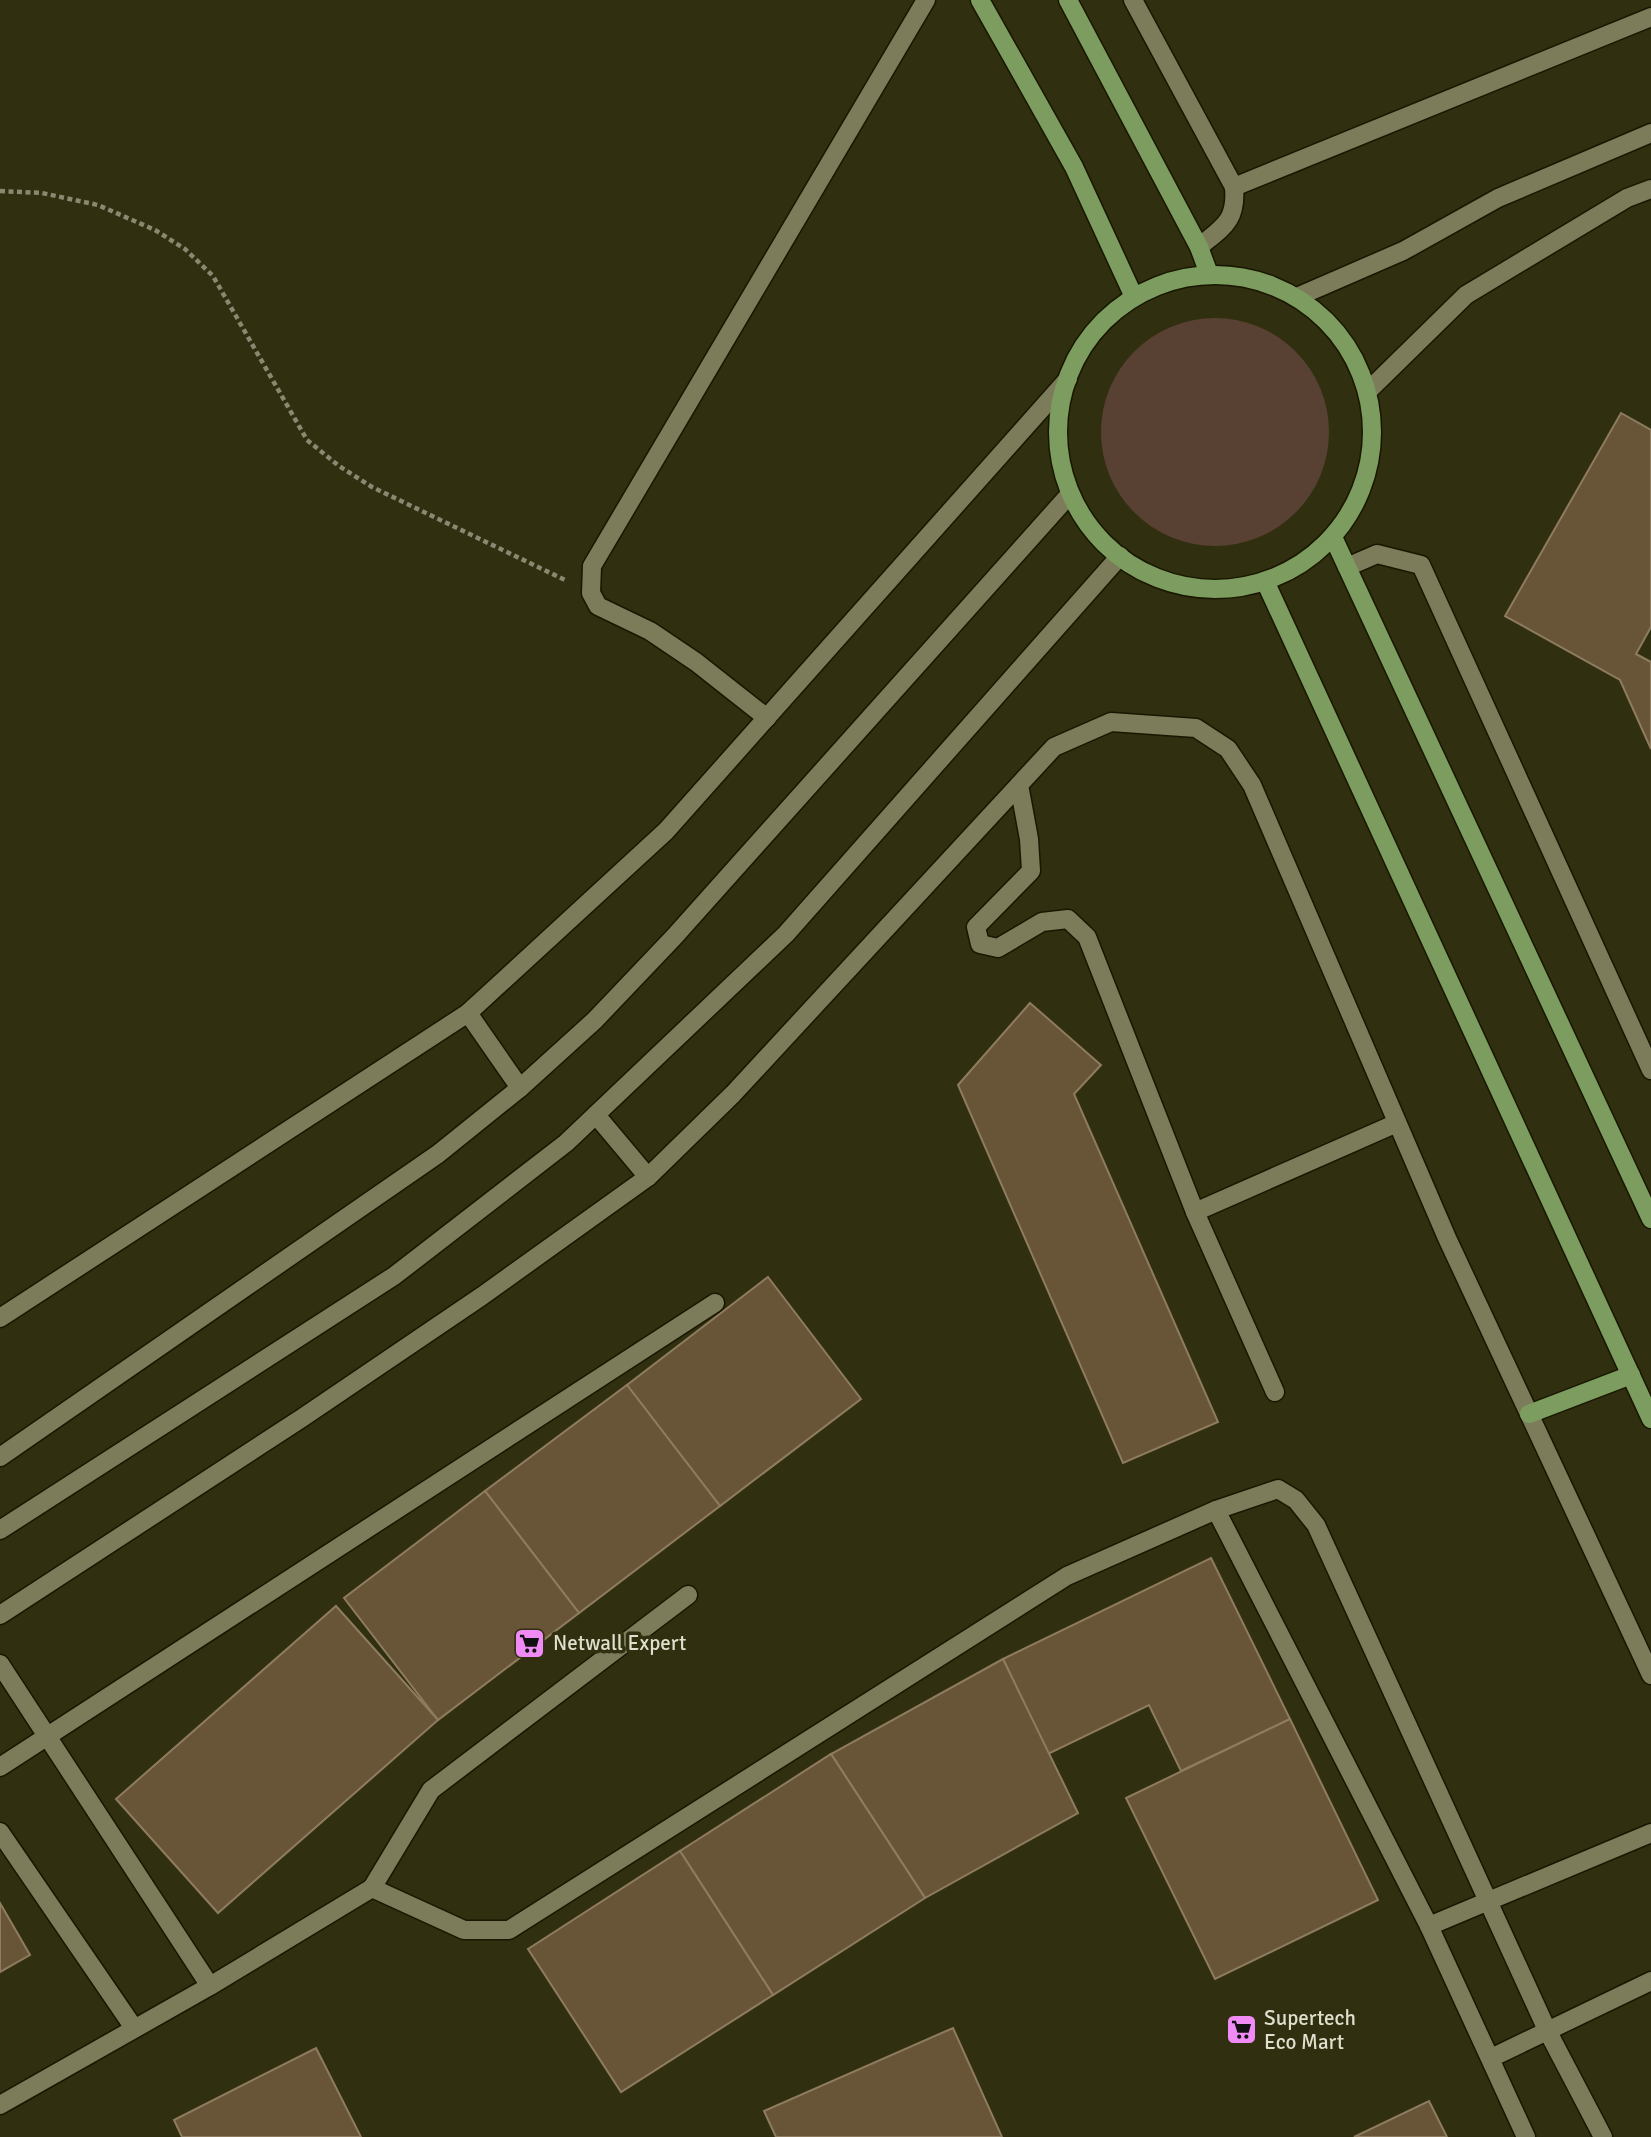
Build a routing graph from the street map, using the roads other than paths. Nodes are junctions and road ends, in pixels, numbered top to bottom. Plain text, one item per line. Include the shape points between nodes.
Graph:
1 (926, 0) edge
2 (980, 0) edge
3 (1068, 0) edge
4 (1133, 0) edge
5 (1651, 17) edge
6 (1651, 132) edge
7 (1234, 187) junction
8 (1651, 188) edge
9 (1199, 247) junction
10 (1209, 275) junction
11 (1134, 297) junction
12 (1297, 297) junction
13 (1068, 379) junction
14 (1368, 391) junction
15 (1070, 494) junction
16 (1333, 537) junction
17 (1119, 556) junction
18 (1347, 567) junction
19 (1265, 581) junction
20 (766, 718) junction
21 (1019, 785) junction
22 (472, 1019) junction
23 (1651, 1070) edge
24 (520, 1088) junction
25 (596, 1115) junction
26 (1397, 1123) junction
27 (648, 1177) junction
28 (1195, 1212) junction
29 (1651, 1219) edge
30 (715, 1303) dead end
31 (0, 1318) edge
32 (1631, 1375) junction
33 (1275, 1392) dead end
34 (1529, 1414) junction
35 (1651, 1419) edge
36 (0, 1457) edge
37 (1216, 1510) junction
38 (0, 1530) edge
39 (688, 1595) dead end
40 (0, 1615) edge
41 (0, 1664) edge
42 (1651, 1675) edge
43 (50, 1737) junction
44 (0, 1767) edge
45 (0, 1832) edge
46 (1651, 1833) edge
47 (372, 1888) junction
48 (1489, 1901) junction
49 (1429, 1926) junction
50 (1651, 1981) edge
51 (210, 1986) junction
52 (134, 2028) junction
53 (1547, 2031) junction
54 (1492, 2058) junction
55 (0, 2105) edge
56 (1526, 2137) edge
57 (1603, 2137) edge

1 - 20 street via 592,566 591,593 598,606 696,662
2 - 11 main road via 1074,167
3 - 9 main road
4 - 7 street
5 - 7 street
6 - 12 street via 1498,198 1403,251
7 - 9 street via 1236,207 1226,225
8 - 14 street via 1466,295
9 - 10 main road
10 - 11 main road via 1170,281
10 - 12 main road via 1255,279
11 - 13 main road via 1099,325 1073,362
12 - 14 main road via 1342,337
13 - 15 main road via 1059,405 1058,450
13 - 20 street
14 - 16 main road via 1373,442 1361,493
15 - 17 main road via 1091,529
15 - 24 street via 674,937 595,1020
16 - 18 main road
16 - 19 main road via 1302,563
17 - 19 main road via 1152,576 1189,587 1227,589
17 - 25 street via 786,934
18 - 23 street via 1377,554 1421,565
18 - 29 main road
19 - 32 main road
20 - 22 street via 666,831
21 - 26 street via 1054,747 1111,722 1196,728 1228,749 1252,785
21 - 27 street via 733,1094
21 - 28 street via 1031,871 976,927 980,944 998,947 1042,922 1068,919 1087,937
22 - 24 street
22 - 31 street
24 - 36 street via 438,1154
25 - 27 street
25 - 38 street via 394,1276
26 - 28 street
26 - 34 street
27 - 40 street via 336,1395
28 - 33 street
30 - 43 street
32 - 34 main road
32 - 35 main road
34 - 42 street
37 - 47 street via 1067,1576 509,1930 464,1930
37 - 48 street via 1278,1489 1296,1500 1315,1525
37 - 49 street
39 - 47 street via 431,1790
41 - 43 street
43 - 44 street
43 - 51 street
45 - 52 street
46 - 48 street
47 - 51 street
48 - 49 street
48 - 53 street
49 - 54 street
50 - 53 street
51 - 52 street
52 - 55 street
53 - 54 street
53 - 57 street
54 - 56 street

